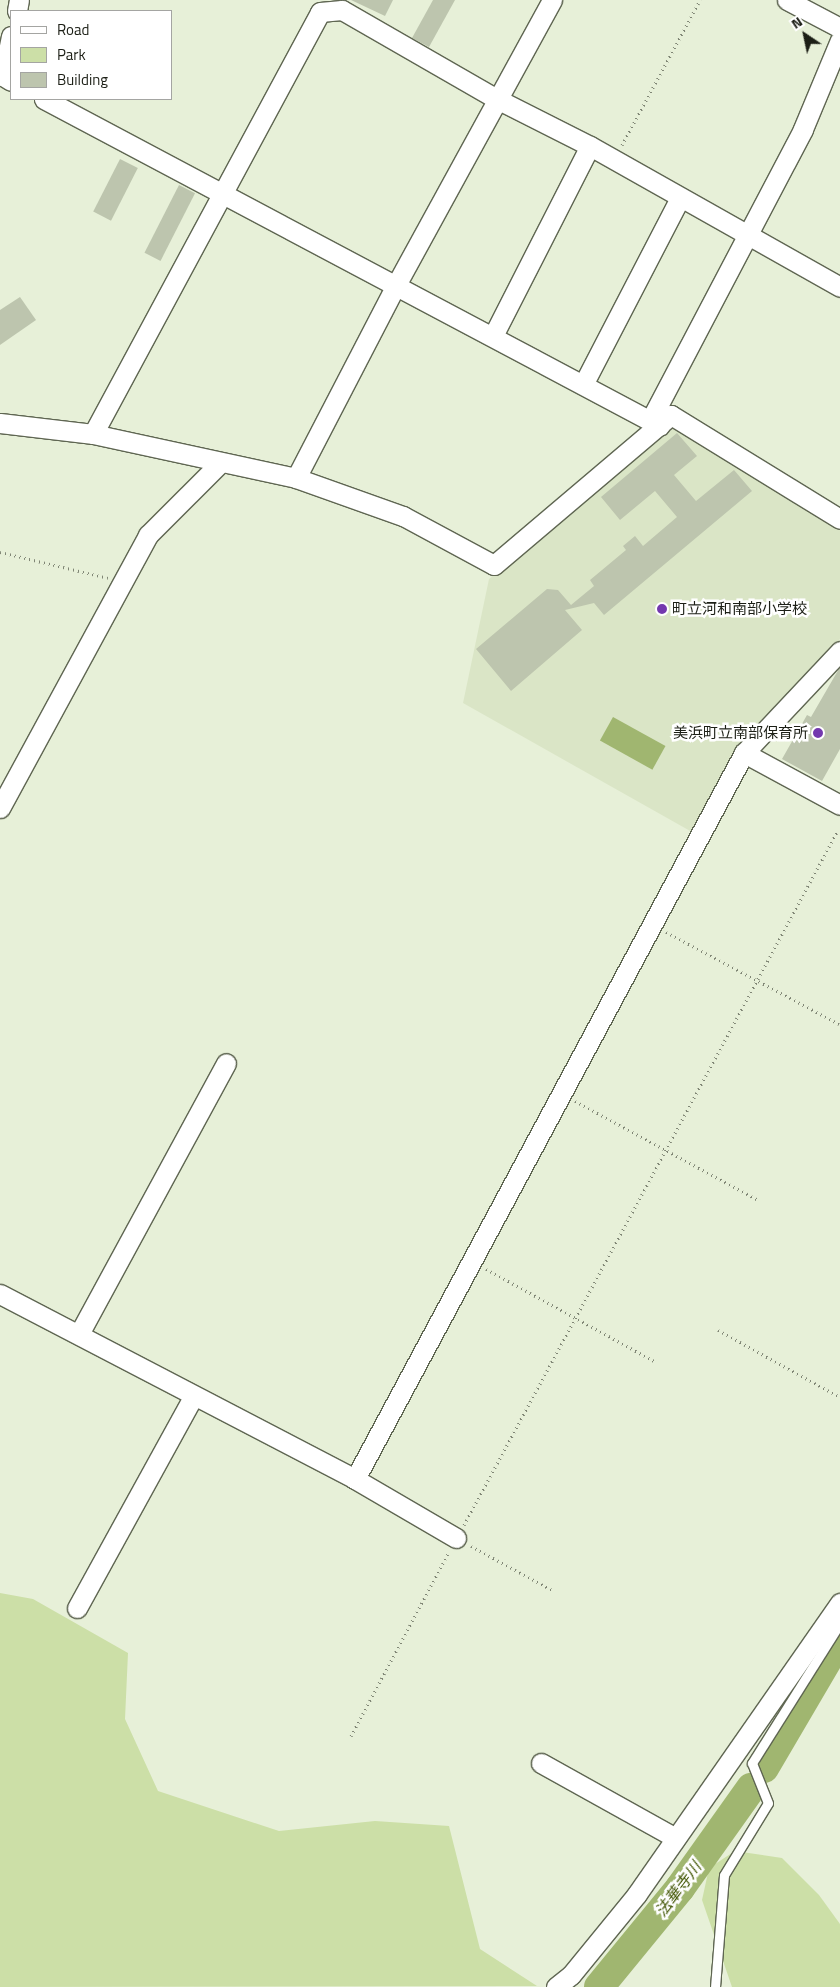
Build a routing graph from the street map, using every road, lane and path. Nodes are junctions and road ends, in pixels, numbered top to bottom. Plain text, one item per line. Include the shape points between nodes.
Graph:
1 (552, 0) edge
2 (700, 0) edge
3 (787, 0) edge
4 (840, 28) edge
5 (10, 40) edge
6 (840, 40) edge
7 (10, 80) edge
8 (46, 100) edge
9 (498, 100) junction
10 (590, 146) junction
11 (614, 160) junction
12 (220, 195) junction
13 (680, 198) junction
14 (745, 236) junction
15 (396, 285) junction
16 (840, 287) edge
17 (494, 336) junction
18 (584, 383) junction
19 (655, 422) junction
20 (0, 423) edge
21 (93, 434) junction
22 (220, 463) junction
23 (296, 478) junction
24 (840, 519) edge
25 (0, 552) edge
26 (123, 581) junction
27 (840, 651) edge
28 (744, 752) junction
29 (840, 804) edge
30 (0, 808) edge
31 (837, 832) dead end
32 (652, 925) junction
33 (757, 980) junction
34 (840, 1024) edge
35 (226, 1062) dead end
36 (562, 1094) junction
37 (665, 1150) junction
38 (758, 1200) dead end
39 (472, 1262) junction
40 (3, 1301) edge
41 (574, 1317) junction
42 (718, 1330) dead end
43 (79, 1334) junction
44 (656, 1362) dead end
45 (193, 1397) junction
46 (840, 1397) edge
47 (355, 1479) junction
48 (456, 1538) junction
49 (552, 1590) dead end
50 (840, 1603) edge
51 (77, 1608) dead end
52 (840, 1623) edge
53 (351, 1736) dead end
54 (540, 1763) dead end
55 (676, 1838) junction
56 (556, 1987) edge
57 (715, 1987) edge

1 - 9 street
2 - 11 path
3 - 4 street
5 - 7 street via 2,76
6 - 14 street via 803,129
8 - 12 street
9 - 10 street
9 - 12 street via 342,10 320,12
9 - 15 street
10 - 11 street
10 - 17 street
11 - 13 street
12 - 15 street
12 - 21 street
13 - 14 street
13 - 18 street
14 - 16 street
14 - 19 street
15 - 17 street
15 - 23 street
17 - 18 street
18 - 19 street
19 - 23 street via 494,565 402,516
19 - 24 street via 671,415
20 - 21 street
21 - 22 street
22 - 23 street
22 - 26 street via 148,535
25 - 26 path
26 - 30 street
27 - 28 street
28 - 29 street
28 - 32 street
31 - 33 path
32 - 33 path
32 - 36 street
33 - 34 path
33 - 37 path
35 - 43 street
36 - 37 path
36 - 39 street
37 - 38 path
37 - 41 path
39 - 41 path
39 - 47 street
40 - 43 street
41 - 44 path
41 - 48 path
42 - 46 path
43 - 45 street
45 - 47 street
45 - 51 street
47 - 48 street
48 - 49 path
48 - 53 path
50 - 55 street
52 - 57 lane via 752,1763 768,1803 724,1875
54 - 55 street
55 - 56 street via 637,1894 571,1975

